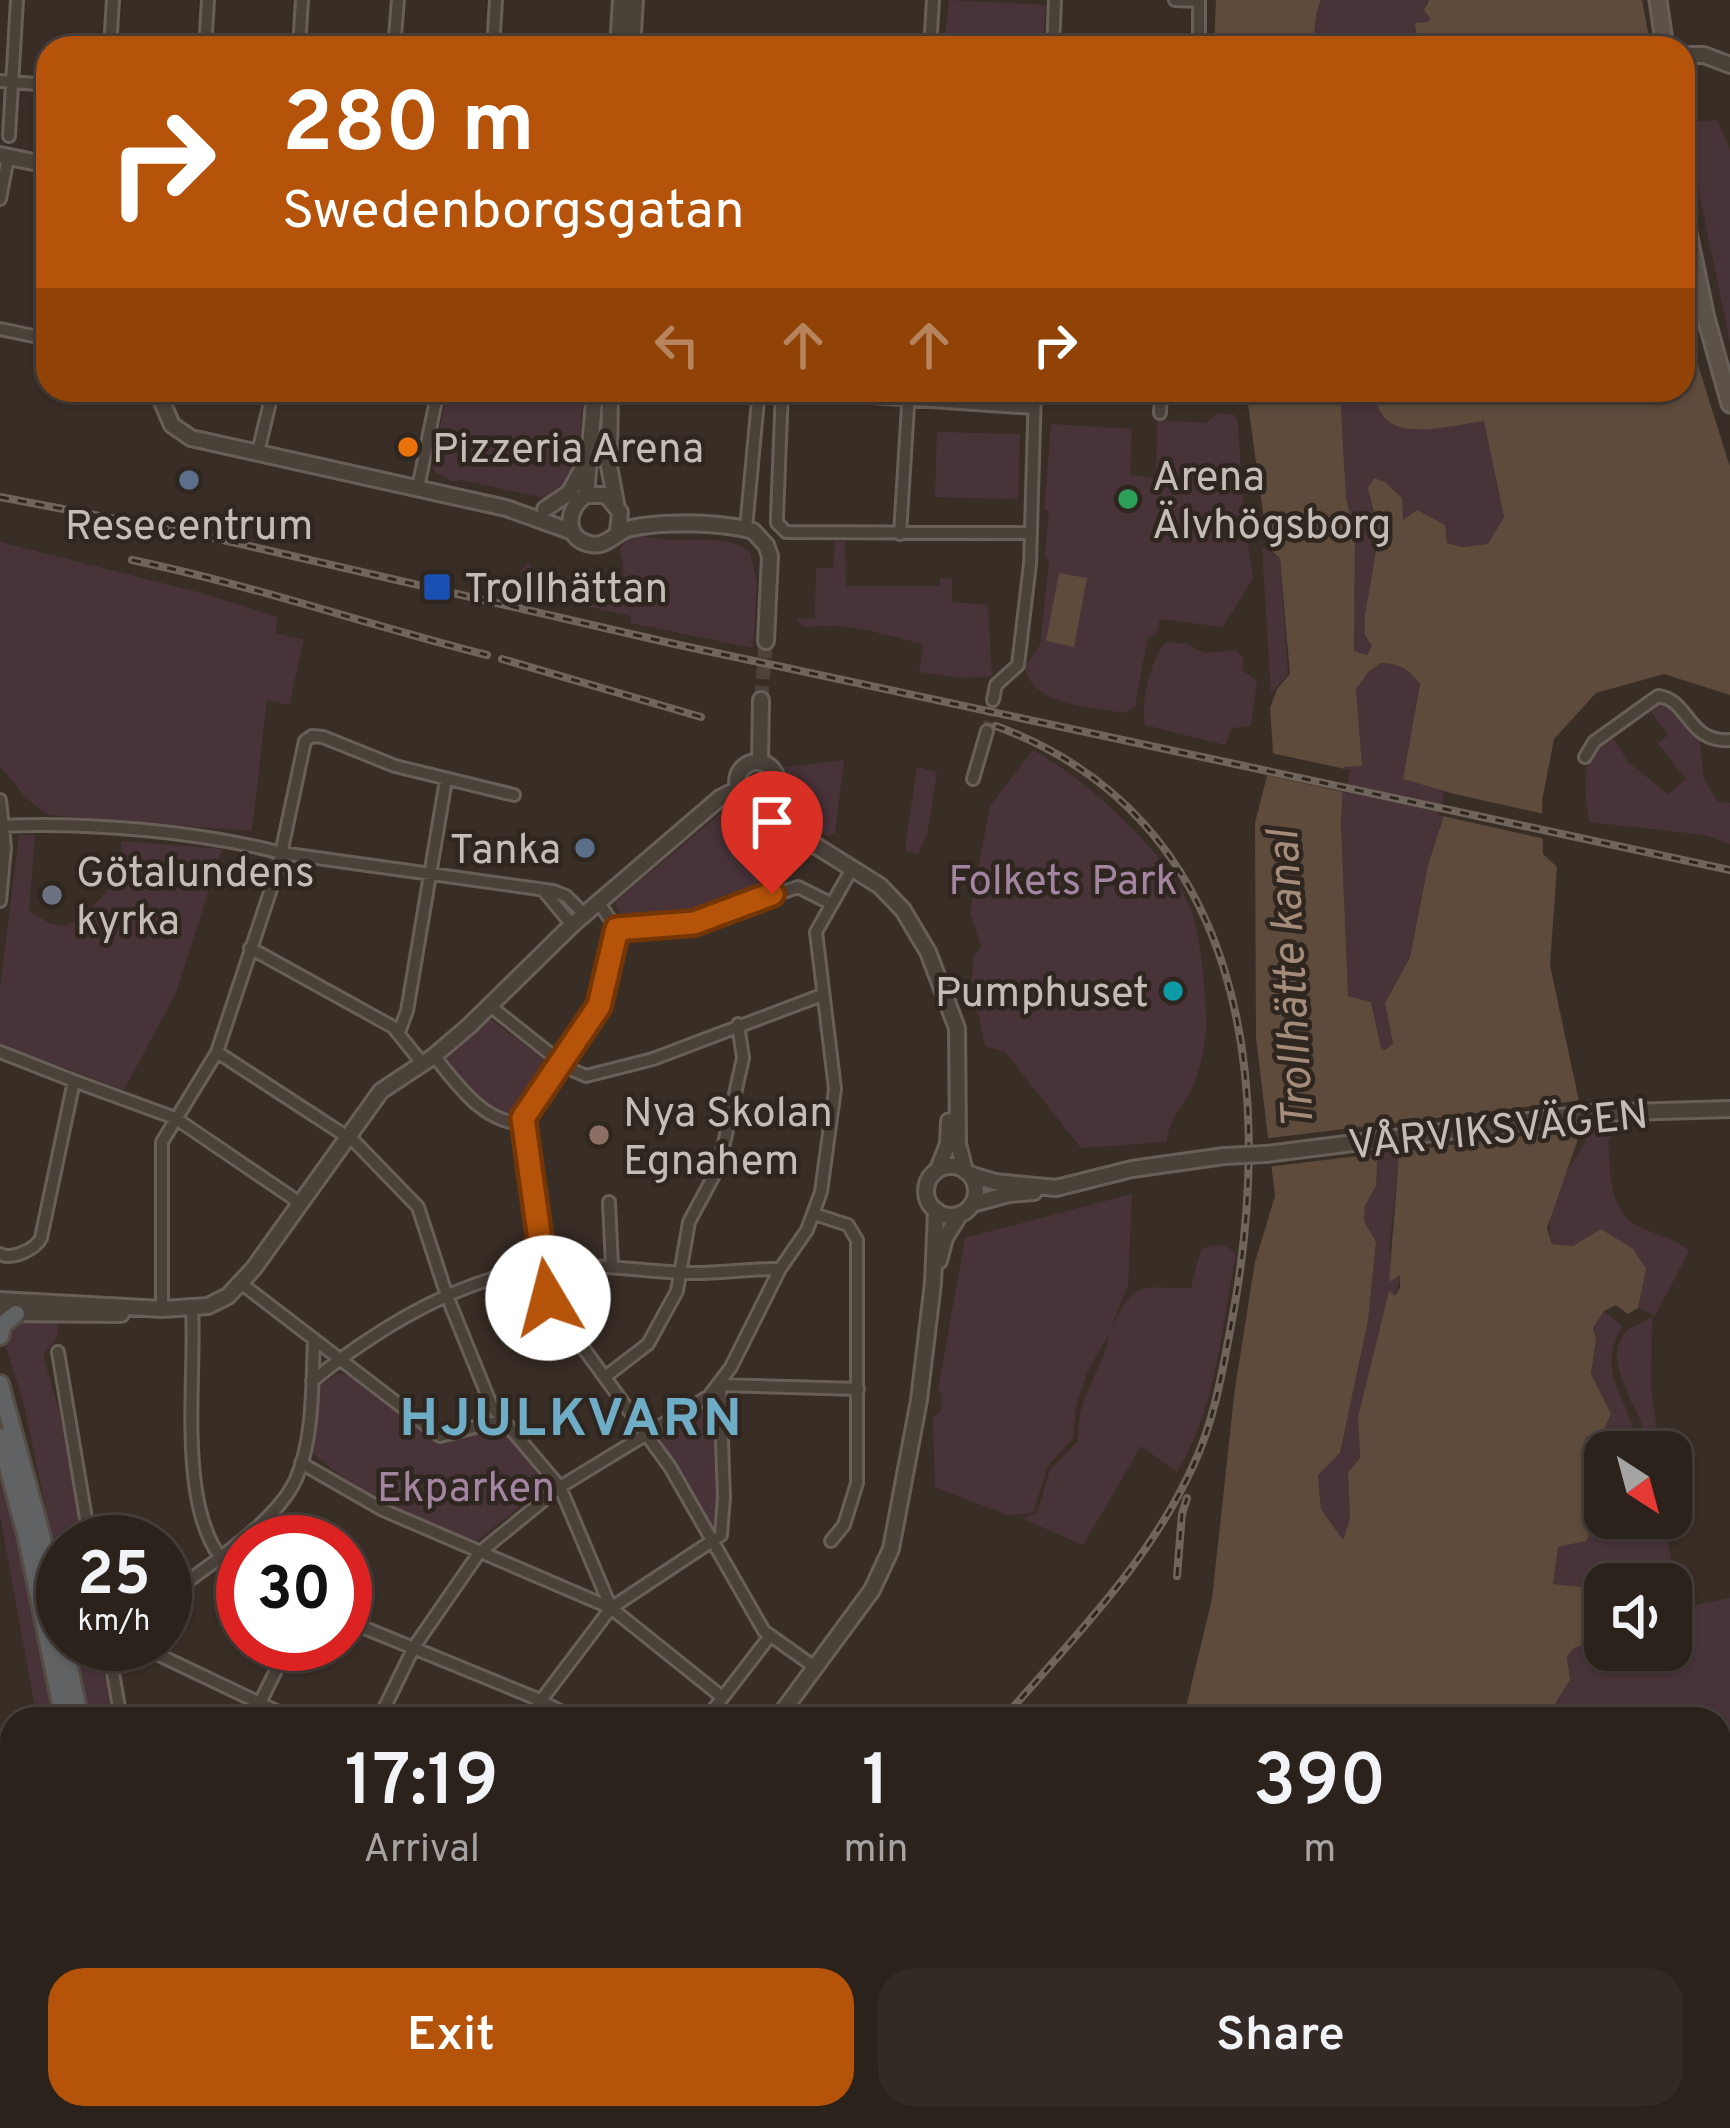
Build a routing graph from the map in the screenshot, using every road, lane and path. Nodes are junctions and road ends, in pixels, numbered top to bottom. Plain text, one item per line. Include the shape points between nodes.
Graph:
1 (17, 0) edge
2 (113, 0) edge
3 (208, 0) edge
4 (302, 0) edge
5 (398, 0) edge
6 (496, 0) edge
7 (621, 0) edge
8 (635, 0) edge
9 (933, 0) edge
10 (1055, 0) edge
11 (1175, 0) edge
12 (1198, 0) edge
13 (1658, 0) edge
14 (111, 36) edge
15 (206, 36) edge
16 (300, 36) edge
17 (395, 36) edge
18 (494, 36) edge
19 (619, 36) edge
20 (633, 36) edge
21 (931, 36) edge
22 (1054, 36) edge
23 (1199, 36) edge
24 (1663, 36) edge
25 (1695, 55) edge
26 (1730, 65) edge
27 (6, 82) edge
28 (36, 84) edge
29 (9, 136) dead end
30 (4, 156) edge
31 (36, 163) edge
32 (0, 199) edge
33 (1695, 266) edge
34 (0, 329) edge
35 (36, 336) edge
36 (162, 402) edge
37 (270, 402) edge
38 (436, 402) edge
39 (594, 402) edge
40 (610, 402) edge
41 (758, 402) edge
42 (778, 402) edge
43 (909, 402) edge
44 (976, 402) edge
45 (1034, 402) edge
46 (1160, 402) edge
47 (1730, 404) edge
48 (1034, 408) junction
49 (1160, 413) dead end
50 (591, 450) junction
51 (258, 452) junction
52 (418, 488) junction
53 (586, 495) junction
54 (618, 507) junction
55 (545, 509) junction
56 (571, 509) junction
57 (523, 512) junction
58 (674, 524) junction
59 (746, 528) junction
60 (618, 531) junction
61 (573, 532) junction
62 (1030, 533) junction
63 (900, 534) junction
64 (766, 641) tunnel mouth
65 (761, 700) tunnel mouth
66 (993, 700) tunnel mouth
67 (987, 730) tunnel mouth
68 (1730, 740) edge
69 (1585, 757) dead end
70 (760, 761) junction
71 (973, 779) dead end
72 (446, 780) junction
73 (738, 790) junction
74 (514, 795) dead end
75 (0, 800) edge
76 (768, 800) junction
77 (1, 826) edge
78 (281, 854) junction
79 (853, 867) junction
80 (430, 877) junction
81 (0, 901) edge
82 (598, 902) junction
83 (830, 903) junction
84 (578, 920) junction
85 (617, 929) junction
86 (250, 948) junction
87 (936, 974) junction
88 (823, 995) junction
89 (490, 1006) junction
90 (738, 1024) junction
91 (399, 1032) junction
92 (0, 1052) edge
93 (217, 1052) junction
94 (428, 1060) junction
95 (560, 1062) junction
96 (74, 1081) junction
97 (1730, 1109) edge
98 (175, 1118) junction
99 (523, 1124) junction
100 (346, 1136) junction
101 (938, 1169) junction
102 (967, 1172) junction
103 (1056, 1188) junction
104 (609, 1202) dead end
105 (300, 1203) junction
106 (966, 1209) junction
107 (935, 1210) junction
108 (814, 1214) junction
109 (1, 1255) edge
110 (612, 1266) junction
111 (543, 1268) junction
112 (780, 1269) junction
113 (683, 1273) junction
114 (933, 1283) junction
115 (242, 1284) junction
116 (447, 1296) junction
117 (0, 1300) edge
118 (162, 1309) junction
119 (192, 1309) junction
120 (8, 1314) edge
121 (0, 1336) edge
122 (314, 1340) junction
123 (58, 1352) dead end
124 (341, 1358) junction
125 (605, 1377) junction
126 (312, 1381) junction
127 (0, 1384) edge
128 (720, 1385) junction
129 (858, 1389) junction
130 (502, 1420) junction
131 (645, 1435) junction
132 (0, 1438) edge
133 (301, 1463) junction
134 (560, 1487) junction
135 (85, 1515) edge
136 (265, 1515) edge
137 (36, 1516) edge
138 (831, 1541) dead end
139 (712, 1543) junction
140 (216, 1552) edge
141 (479, 1553) junction
142 (216, 1559) edge
143 (192, 1578) edge
144 (611, 1608) junction
145 (372, 1631) edge
146 (770, 1636) junction
147 (414, 1647) junction
148 (192, 1666) edge
149 (816, 1668) junction
150 (70, 1671) edge
151 (113, 1671) edge
152 (276, 1671) edge
153 (722, 1697) junction
154 (540, 1700) junction
155 (260, 1703) junction
156 (62, 1707) edge
157 (78, 1707) edge
158 (119, 1707) edge
159 (258, 1707) edge
160 (268, 1707) edge
161 (386, 1707) edge
162 (535, 1707) edge
163 (553, 1707) edge
164 (715, 1707) edge
165 (787, 1707) edge

1 - 27 street
2 - 14 street
3 - 15 street
4 - 16 street
5 - 17 street
6 - 18 street
7 - 19 street
8 - 20 street
9 - 21 street
10 - 22 street
11 - 12 street
12 - 23 street
13 - 24 main road
25 - 26 street
27 - 28 street
27 - 29 street
30 - 31 street
30 - 32 street
33 - 47 main road
34 - 35 street
36 - 51 street via 182,434
37 - 51 street
38 - 52 street
39 - 50 street
40 - 54 street
41 - 59 street
42 - 63 street via 780,528
43 - 63 street
44 - 48 street
45 - 48 street
46 - 49 street
48 - 62 street
50 - 53 street
50 - 55 street via 569,493
51 - 52 street
52 - 57 street
53 - 54 street via 602,494
53 - 56 street
54 - 58 street
54 - 60 street
55 - 56 street
55 - 57 street
56 - 61 street
57 - 61 street
58 - 59 street
58 - 60 street
59 - 64 street via 770,556
60 - 61 street via 594,545
62 - 63 street
62 - 66 street via 1018,665
65 - 70 street
67 - 71 street
68 - 69 street via 1700,734 1672,700 1658,696
70 - 73 street via 741,769
70 - 76 street via 777,778
72 - 74 street
72 - 78 street via 312,736
72 - 80 street
73 - 76 street via 751,802
73 - 82 street
75 - 77 street
76 - 79 street via 794,832
77 - 78 street via 197,836
77 - 81 street
78 - 80 street
78 - 86 street
79 - 83 street
79 - 87 street via 903,910
80 - 84 street via 566,896
80 - 91 street
82 - 84 street
82 - 85 street
83 - 85 street via 798,887 694,923
83 - 88 street via 816,932
84 - 89 street
85 - 95 street via 599,1006
86 - 91 street
86 - 93 street
87 - 101 street via 951,1048 948,1144
87 - 102 street via 959,1046 958,1144
88 - 90 street
88 - 108 street via 835,1089
89 - 94 street
89 - 95 street
90 - 95 street via 593,1076
90 - 113 street via 744,1048 723,1147 689,1222
91 - 94 street
92 - 96 street
93 - 98 street
93 - 100 street
94 - 99 street via 488,1112
94 - 100 street via 381,1090
95 - 99 street
96 - 98 street
96 - 109 street via 39,1242
97 - 103 street, VÅRVIKSVÄGEN, bridge via 1593,1113 1224,1156
98 - 105 street
98 - 118 street via 162,1142
99 - 111 street
100 - 105 street
100 - 116 street via 418,1207
101 - 102 street
101 - 107 street via 926,1186
102 - 103 street
102 - 106 street via 976,1190
103 - 106 street
104 - 110 street
105 - 115 street
106 - 107 street via 951,1216
106 - 114 street via 945,1238
107 - 114 street
108 - 112 street
108 - 129 street via 848,1225 856,1240
110 - 111 street
110 - 113 street
111 - 116 street
111 - 125 street via 548,1298
112 - 113 street
112 - 128 street
113 - 125 street via 648,1344
114 - 149 street via 891,1549
115 - 119 street
115 - 122 street
116 - 124 street
116 - 130 street
117 - 118 street
118 - 119 street
118 - 120 street
119 - 140 street via 195,1497
120 - 121 highway
122 - 124 street
122 - 126 street
123 - 135 street
124 - 126 street
124 - 130 street via 440,1436
125 - 131 street
126 - 133 street
127 - 137 highway
128 - 129 street
128 - 131 street
128 - 139 street via 724,1518
129 - 138 street via 857,1483
130 - 134 street
131 - 134 street
131 - 139 street
132 - 156 highway
133 - 136 street via 285,1497
133 - 141 street
134 - 141 street
134 - 144 street
139 - 144 street
139 - 146 street
141 - 144 street
141 - 147 street
142 - 143 street
144 - 153 street
144 - 154 street
145 - 147 street
146 - 149 street
146 - 153 street
147 - 154 street
147 - 161 street
148 - 155 street
149 - 165 street
150 - 157 highway
151 - 158 street
152 - 155 street
153 - 164 street
154 - 162 street
154 - 163 street
155 - 159 street
155 - 160 street

